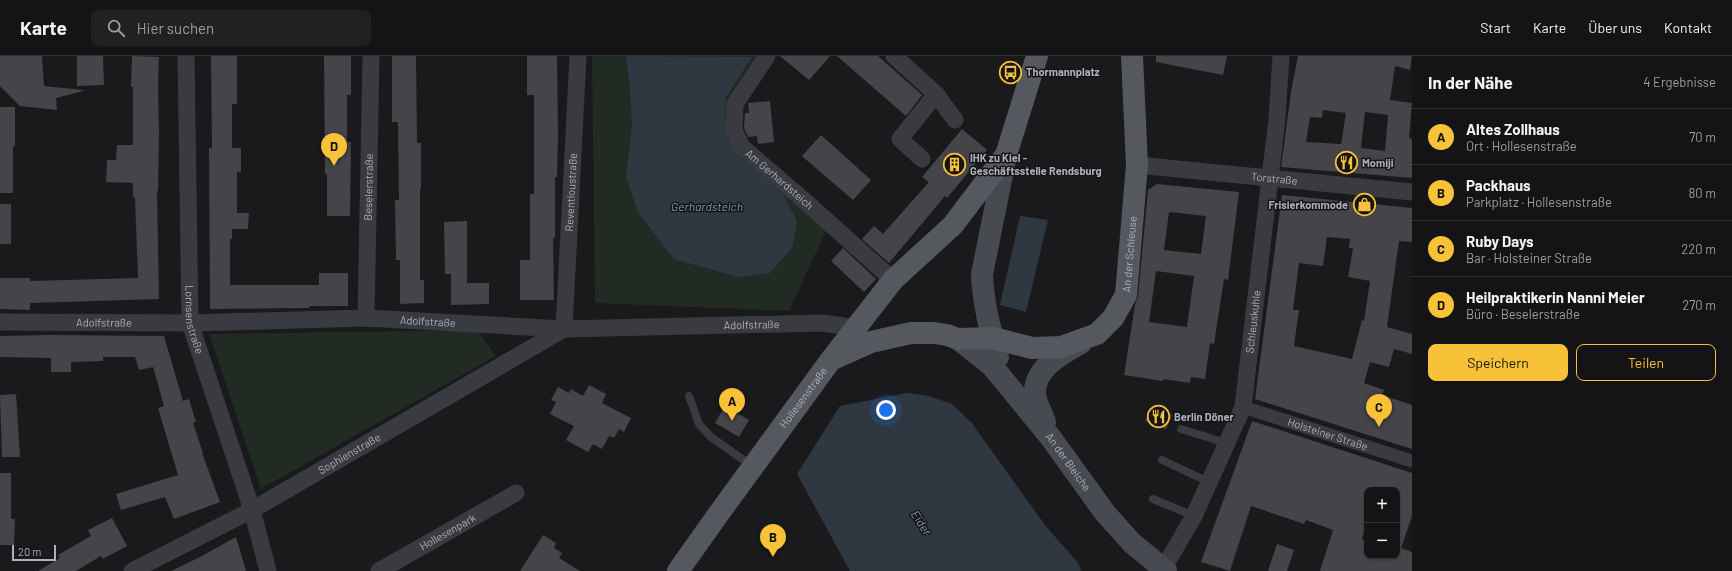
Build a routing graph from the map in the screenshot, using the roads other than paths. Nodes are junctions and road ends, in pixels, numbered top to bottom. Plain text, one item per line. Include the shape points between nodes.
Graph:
1 (186, 56) edge
2 (371, 56) edge
3 (578, 56) edge
4 (767, 56) edge
5 (894, 56) edge
6 (1036, 56) edge
7 (1132, 56) edge
8 (1281, 56) edge
9 (936, 94) junction
10 (955, 120) dead end
11 (1006, 154) junction
12 (922, 159) dead end
13 (1137, 165) junction
14 (1270, 177) junction
15 (1412, 192) edge
16 (893, 280) junction
17 (366, 318) junction
18 (0, 322) edge
19 (190, 323) junction
20 (856, 328) junction
21 (564, 329) junction
22 (1097, 334) junction
23 (993, 338) junction
24 (958, 339) junction
25 (830, 361) junction
26 (1005, 381) junction
27 (688, 396) dead end
28 (1243, 407) junction
29 (1181, 429) dead end
30 (1051, 438) junction
31 (1226, 444) junction
32 (1162, 460) dead end
33 (1412, 461) edge
34 (753, 467) junction
35 (1209, 482) junction
36 (516, 493) dead end
37 (1153, 499) dead end
38 (252, 510) junction
39 (1194, 516) junction
40 (1164, 570) edge
41 (132, 571) edge
42 (268, 571) edge
43 (379, 571) edge
44 (678, 571) edge

1 - 19 street, Lornsenstraße
2 - 17 street, Beselerstraße
3 - 21 street, Reventloustraße
4 - 16 street, Am Gerhardsteich via 735,104 734,130 742,147
5 - 9 street
6 - 11 main road
7 - 13 main road, An der Schleuse
8 - 14 street, Schleuskuhle
9 - 10 street
9 - 12 street via 900,139
11 - 16 main road via 953,225
11 - 23 main road via 982,274 987,318
13 - 14 street, Torstraße
13 - 22 main road, An der Schleuse via 1126,295 1113,318
14 - 15 street, Torstraße
14 - 28 street, Schleuskuhle
16 - 20 main road
17 - 19 street, Adolfstraße
17 - 21 street, Adolfstraße
18 - 19 street, Adolfstraße
19 - 38 street, Lornsenstraße
20 - 21 street, Adolfstraße via 824,323
20 - 25 main road
21 - 38 street, Sophienstraße
22 - 23 main road, An der Schleuse via 1061,347 1032,348
22 - 30 main road via 1056,358 1042,372 1036,384 1035,395
23 - 24 main road, Hollesenstraße
23 - 26 main road, An der Bleiche
24 - 25 main road, Hollesenstraße via 934,333 911,334 871,342
24 - 26 main road via 981,356
25 - 34 main road, Hollesenstraße
26 - 30 main road, An der Bleiche
27 - 34 lane via 699,424 711,437
28 - 31 street, Schleuskuhle
28 - 33 street, Holsteiner Straße
29 - 31 lane
30 - 40 main road, An der Bleiche via 1105,513 1132,543
31 - 35 street, Schleuskuhle
32 - 35 lane
34 - 44 main road, Hollesenstraße
35 - 39 street, Schleuskuhle
36 - 43 street, Hollesenpark
37 - 39 lane
38 - 41 street, Sophienstraße
38 - 42 street, Lornsenstraße
39 - 40 street, Schleuskuhle

